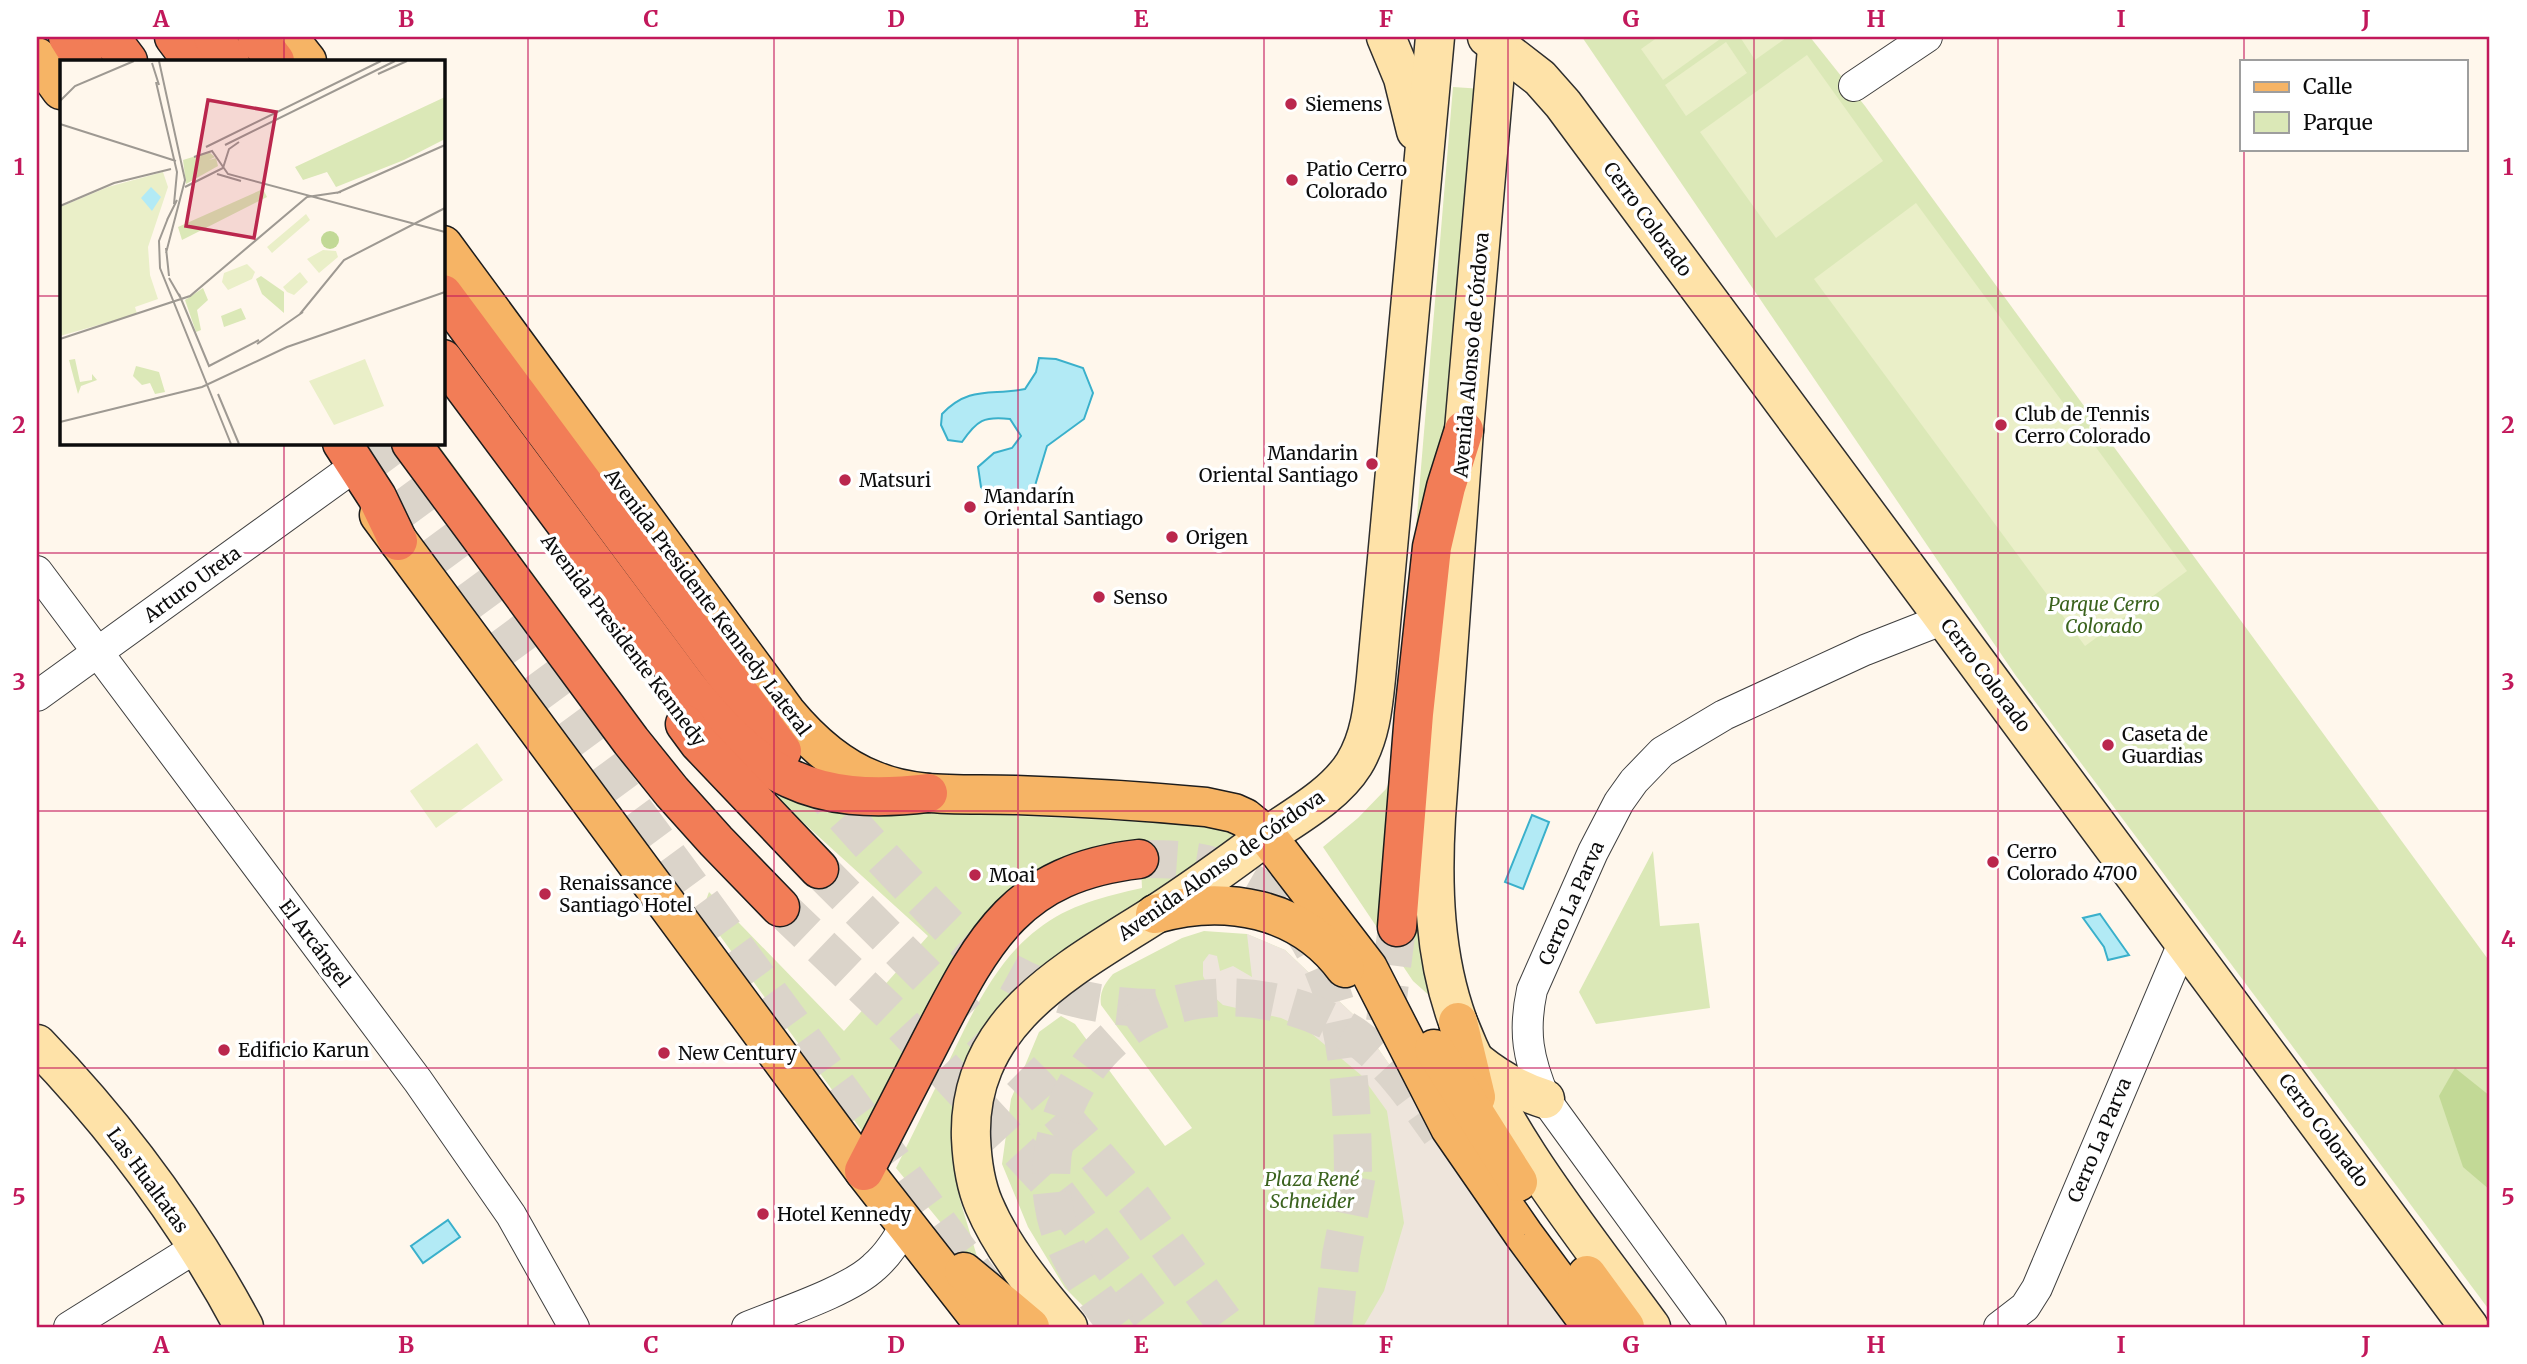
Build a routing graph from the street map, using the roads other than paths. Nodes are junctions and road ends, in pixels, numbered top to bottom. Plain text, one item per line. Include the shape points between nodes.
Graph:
1 (68, 37) edge
2 (110, 37) edge
3 (174, 37) edge
4 (213, 37) edge
5 (257, 37) edge
6 (288, 37) edge
7 (1387, 37) edge
8 (1435, 37) edge
9 (1927, 37) edge
10 (1494, 39) edge
11 (37, 57) edge
12 (82, 60) edge
13 (127, 60) edge
14 (191, 60) edge
15 (229, 60) edge
16 (274, 60) edge
17 (306, 60) edge
18 (1854, 86) dead end
19 (60, 89) edge
20 (1423, 156) junction
21 (444, 246) edge
22 (444, 295) edge
23 (444, 360) edge
24 (444, 400) edge
25 (1464, 430) junction
26 (412, 444) edge
27 (338, 452) edge
28 (398, 541) joint
29 (37, 571) edge
30 (1944, 619) junction
31 (97, 652) junction
32 (37, 696) edge
33 (782, 751) tunnel mouth
34 (928, 793) junction
35 (1267, 836) junction
36 (1139, 859) tunnel mouth
37 (819, 869) tunnel mouth
38 (780, 907) tunnel mouth
39 (1155, 914) junction
40 (1397, 927) tunnel mouth
41 (2184, 941) junction
42 (1368, 968) junction
43 (1458, 1022) junction
44 (37, 1044) edge
45 (1476, 1061) junction
46 (1545, 1099) junction
47 (1450, 1128) junction
48 (1488, 1135) junction
49 (864, 1171) junction
50 (906, 1224) junction
51 (197, 1247) junction
52 (69, 1327) edge
53 (244, 1327) edge
54 (574, 1327) edge
55 (747, 1327) edge
56 (986, 1327) edge
57 (1030, 1327) edge
58 (1068, 1327) edge
59 (1592, 1327) edge
60 (1625, 1327) edge
61 (1651, 1327) edge
62 (1711, 1327) edge
63 (1999, 1327) edge
64 (2469, 1327) edge

1 - 12 highway
2 - 13 highway
3 - 14 highway
4 - 15 highway
5 - 16 highway
6 - 17 main road
7 - 20 main road
8 - 20 main road, Avenida Alonso de Córdova
9 - 18 street
10 - 25 main road, Avenida Alonso de Córdova
10 - 30 main road, Cerro Colorado via 1563,104
11 - 19 main road
20 - 35 main road, Avenida Alonso de Córdova via 1372,717 1352,767
21 - 34 main road, Avenida Presidente Kennedy Lateral via 800,728 853,771 897,788
22 - 33 highway
23 - 34 highway via 713,721 755,759 796,783 834,794
24 - 37 highway, Avenida Presidente Kennedy via 699,743
25 - 40 highway via 1430,557
25 - 43 main road, Avenida Alonso de Córdova via 1433,860 1438,936
26 - 38 highway via 631,741 672,792
27 - 28 highway via 377,497
27 - 31 street, Arturo Ureta
28 - 49 main road
29 - 31 street, El Arcángel
30 - 41 main road, Cerro Colorado
30 - 46 street, Cerro La Parva via 1724,715 1662,752 1634,781 1607,823 1532,990 1527,1041
31 - 32 street, Arturo Ureta
31 - 54 street, El Arcángel via 418,1081 512,1215
34 - 35 main road, Avenida Presidente Kennedy Lateral via 1206,807 1245,818
35 - 39 main road, Avenida Alonso de Córdova
35 - 42 main road, Avenida Presidente Kennedy Lateral
36 - 49 highway via 1102,865 1059,880 998,927 968,968
39 - 47 main road via 1223,904 1268,913 1309,933 1356,982
39 - 58 main road, Avenida Alonso de Córdova via 1060,977 1025,1007 987,1058 973,1100 972,1153 983,1203 1012,1255
41 - 63 street, Cerro La Parva via 2037,1288 2025,1307
41 - 64 main road, Cerro Colorado
42 - 47 main road, Avenida Presidente Kennedy Lateral
42 - 48 main road via 1434,1049
43 - 45 main road, Avenida Alonso de Córdova
43 - 48 main road
44 - 51 main road, Las Hualtatas via 127,1149
45 - 46 main road via 1494,1076
45 - 61 main road, Avenida Alonso de Córdova via 1535,1167
46 - 62 street, Cerro La Parva
47 - 59 main road, Avenida Presidente Kennedy Lateral
48 - 60 main road
49 - 50 main road
50 - 55 street via 873,1269
50 - 56 main road
50 - 57 main road
51 - 52 street
51 - 53 main road, Las Hualtatas

